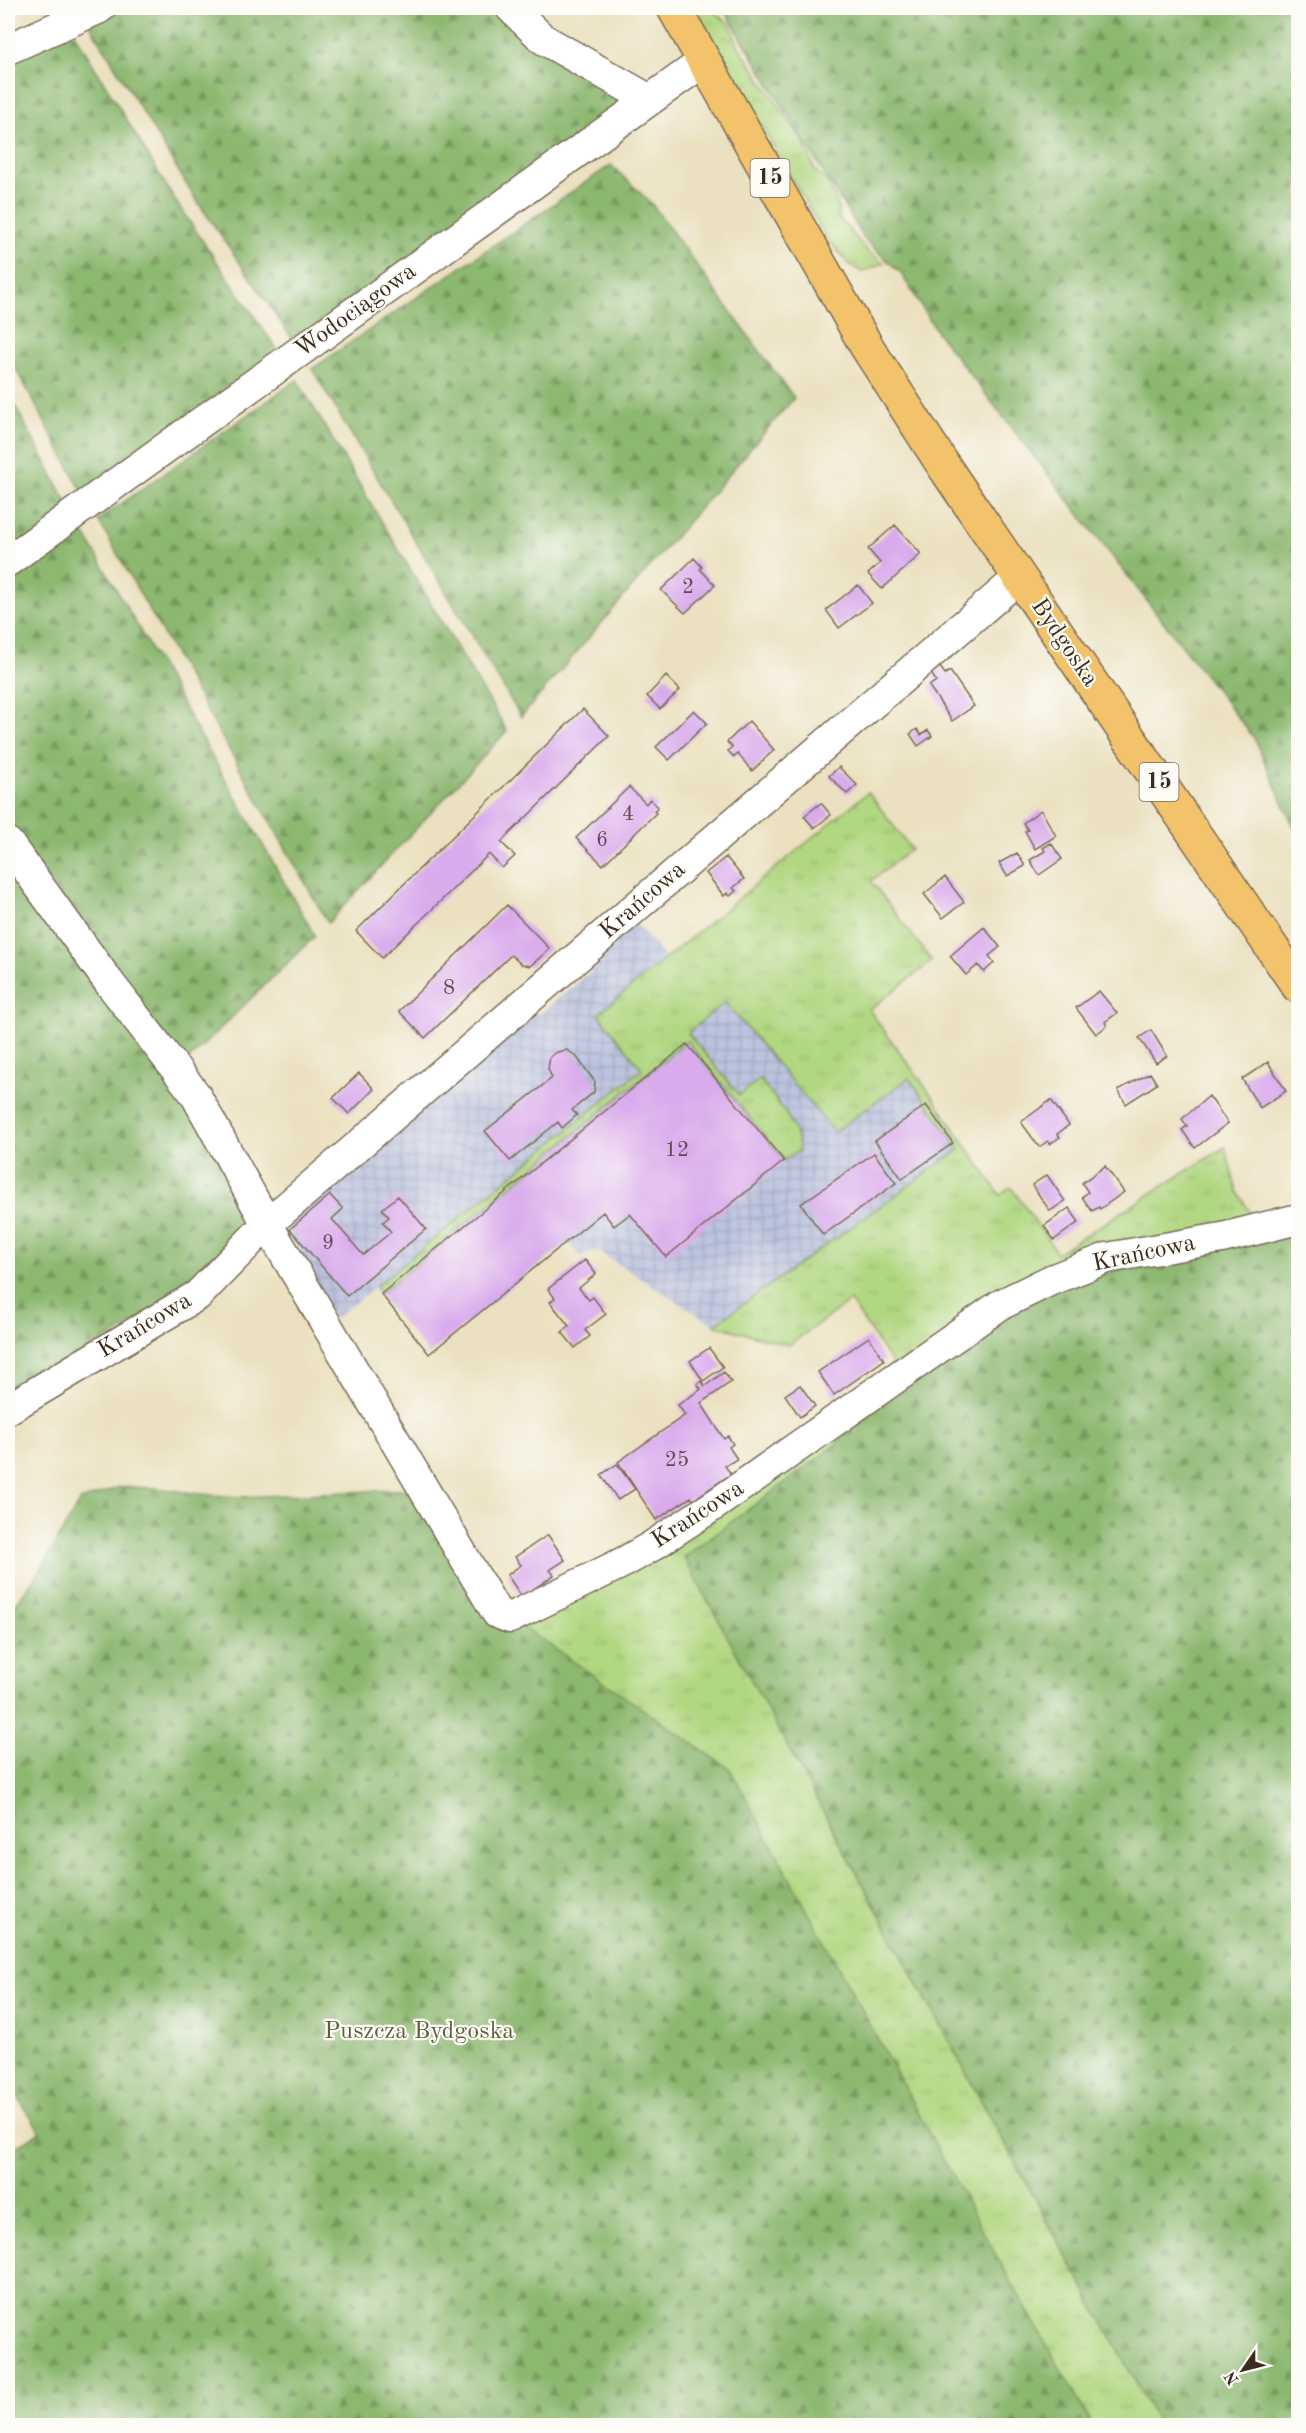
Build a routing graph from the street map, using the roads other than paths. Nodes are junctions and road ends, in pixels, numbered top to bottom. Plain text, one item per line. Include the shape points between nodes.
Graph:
1 (100, 8) edge
2 (512, 8) edge
3 (674, 8) edge
4 (8, 49) edge
5 (704, 61) junction
6 (650, 100) junction
7 (8, 561) edge
8 (1020, 577) junction
9 (8, 843) edge
10 (1299, 986) edge
11 (1299, 1219) edge
12 (267, 1224) junction
13 (8, 1409) edge

1 - 4 street
2 - 6 street via 543,39
3 - 5 main road, 15
5 - 6 street, Wodociągowa
5 - 8 main road, Bydgoska / 15 via 837,295 945,468
6 - 7 street, Wodociągowa
8 - 10 main road, Bydgoska / 15
8 - 12 street, Krańcowa
9 - 12 street via 195,1094
11 - 12 street, Krańcowa via 1222,1238 1107,1258 1000,1305 651,1546 510,1618 497,1613
12 - 13 street, Krańcowa via 198,1295

